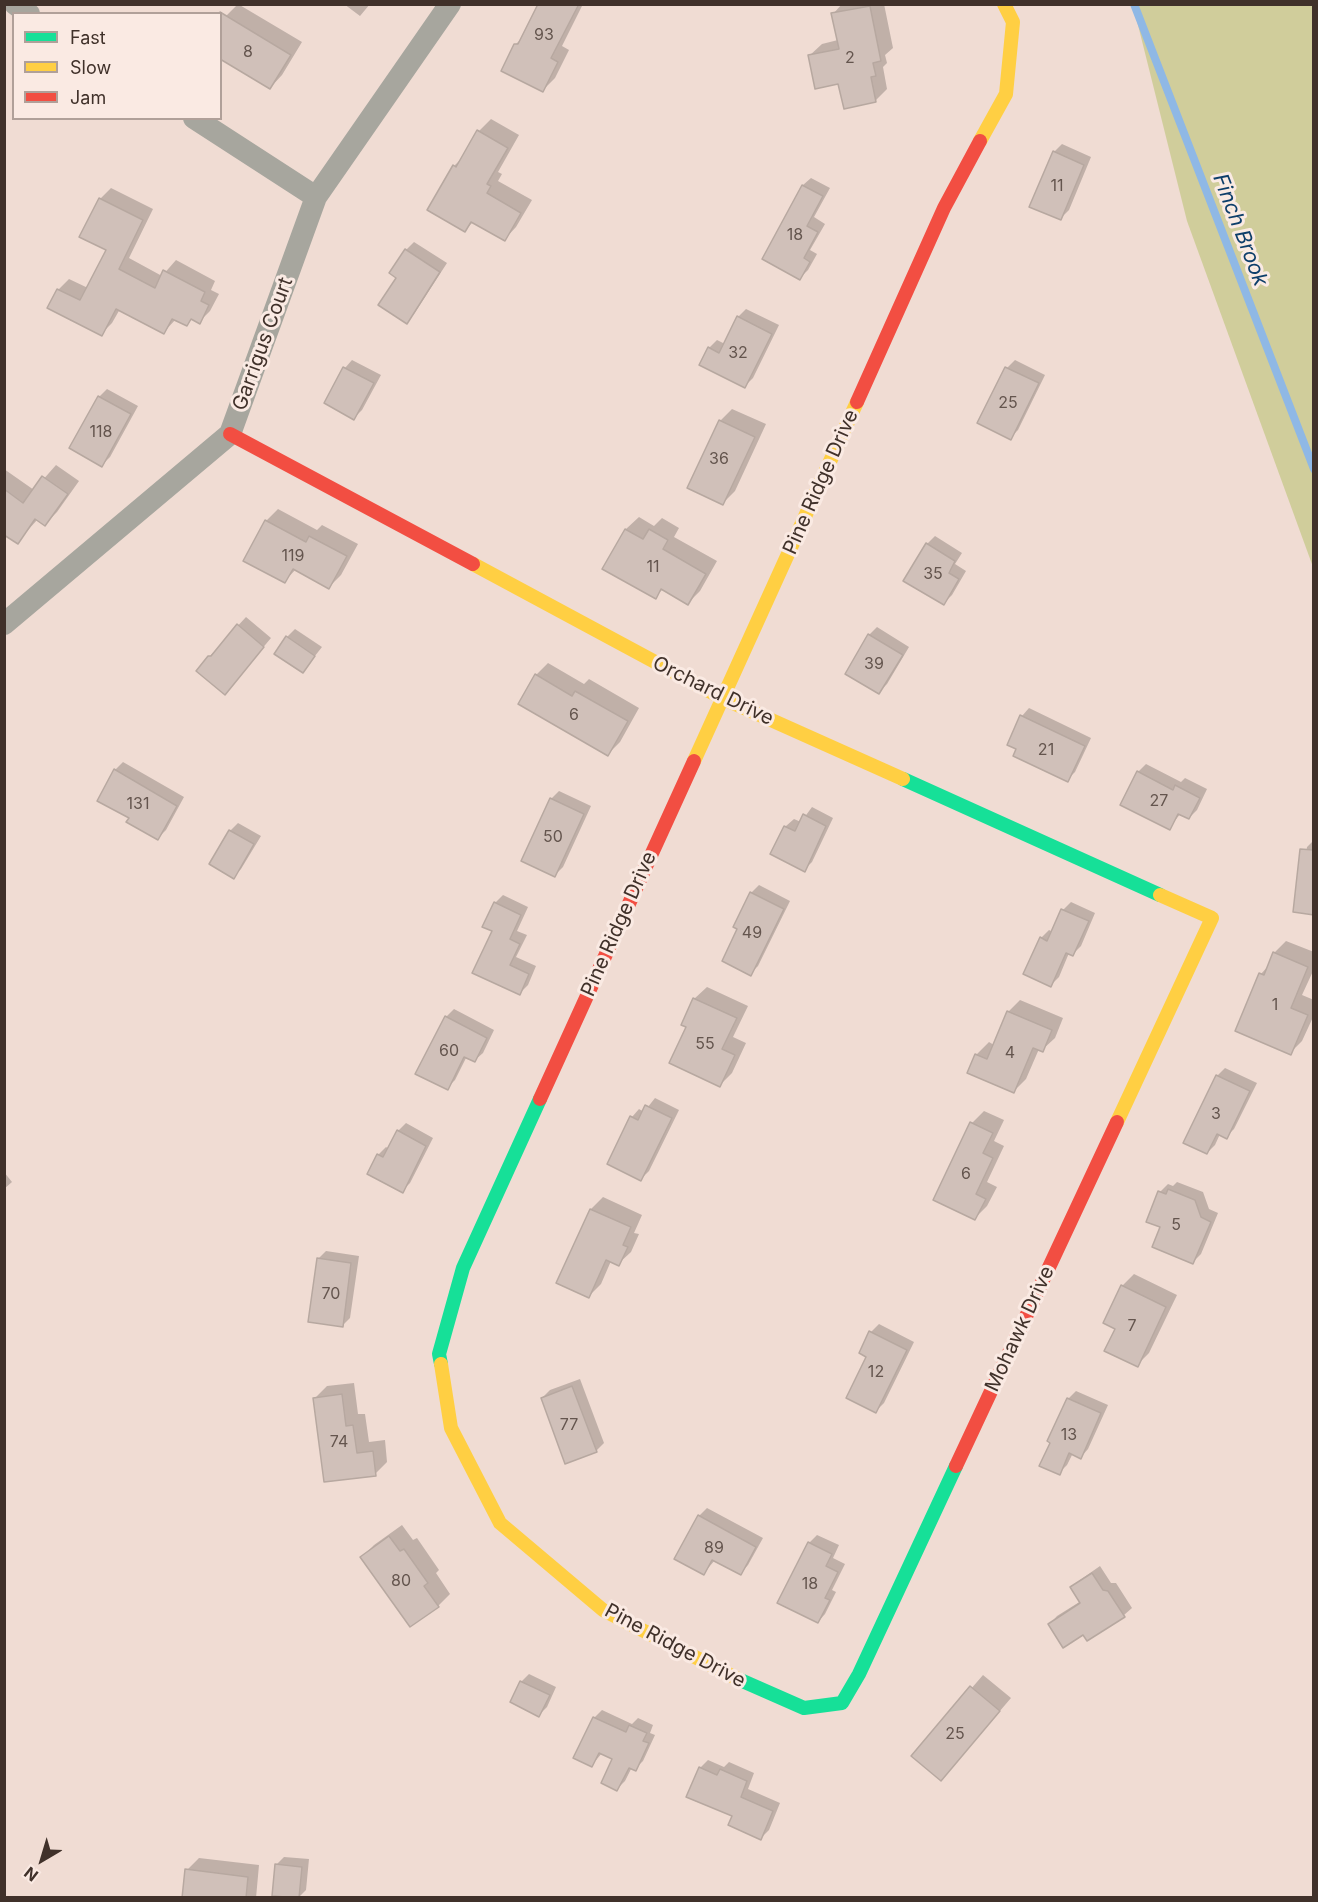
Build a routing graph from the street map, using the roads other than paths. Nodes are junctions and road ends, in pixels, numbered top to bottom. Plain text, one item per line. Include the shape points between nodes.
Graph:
1 (450, 4) edge
2 (1004, 4) edge
3 (197, 120) edge
4 (316, 197) junction
5 (230, 434) junction
6 (4, 624) edge
7 (722, 698) junction
8 (1212, 918) joint
9 (804, 1708) joint

1 - 4 street, Garrigus Court
2 - 7 street, Pine Ridge Drive via 1013,22 1006,94 944,208
3 - 4 street
4 - 5 street, Garrigus Court
5 - 6 street, Garrigus Court
5 - 7 street, Orchard Drive
7 - 8 street, Orchard Drive
7 - 9 street, Pine Ridge Drive via 463,1268 439,1354 451,1428 500,1523 603,1610 755,1688
8 - 9 street, Mohawk Drive via 859,1674 842,1704

